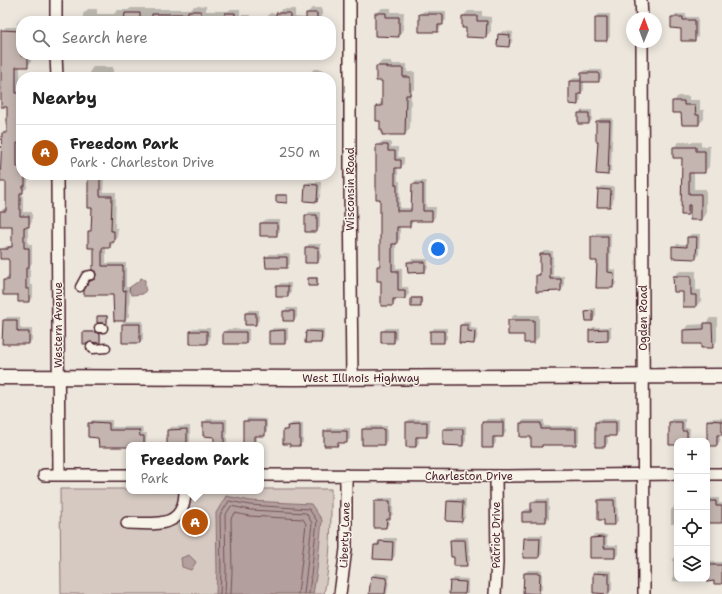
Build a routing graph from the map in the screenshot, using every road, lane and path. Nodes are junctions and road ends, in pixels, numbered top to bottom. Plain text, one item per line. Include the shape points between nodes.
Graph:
1 (56, 0) edge
2 (350, 0) edge
3 (642, 0) edge
4 (642, 12) edge
5 (56, 16) edge
6 (642, 48) edge
7 (56, 60) edge
8 (57, 72) edge
9 (58, 180) edge
10 (91, 275) dead end
11 (80, 287) dead end
12 (90, 347) dead end
13 (106, 348) dead end
14 (643, 376) junction
15 (722, 376) edge
16 (0, 377) edge
17 (58, 378) junction
18 (352, 378) junction
19 (44, 474) dead end
20 (59, 474) junction
21 (643, 474) junction
22 (674, 474) edge
23 (710, 474) edge
24 (722, 474) edge
25 (126, 475) edge
26 (264, 475) edge
27 (346, 475) junction
28 (496, 476) junction
29 (184, 494) edge
30 (127, 523) dead end
31 (340, 594) edge
32 (494, 594) edge
33 (644, 594) edge

1 - 5 street
2 - 18 street, Wisconsin Road
3 - 4 street
6 - 14 street, Ogden Road
7 - 8 street
9 - 17 street, Western Avenue
10 - 11 street via 86,276
12 - 13 street
14 - 15 street, West Illinois Highway
14 - 18 street, West Illinois Highway
14 - 21 street, Ogden Road
16 - 17 street, West Illinois Highway
17 - 18 street, West Illinois Highway
17 - 20 street, Western Avenue
19 - 20 street
20 - 25 street
21 - 22 street, Charleston Drive
21 - 28 street, Charleston Drive
21 - 33 street, Ogden Road
23 - 24 street
26 - 27 street, Charleston Drive
27 - 28 street, Charleston Drive
27 - 31 street, Liberty Lane via 346,549
28 - 32 street, Patriot Drive via 497,563
29 - 30 street via 182,509 176,518 163,523

